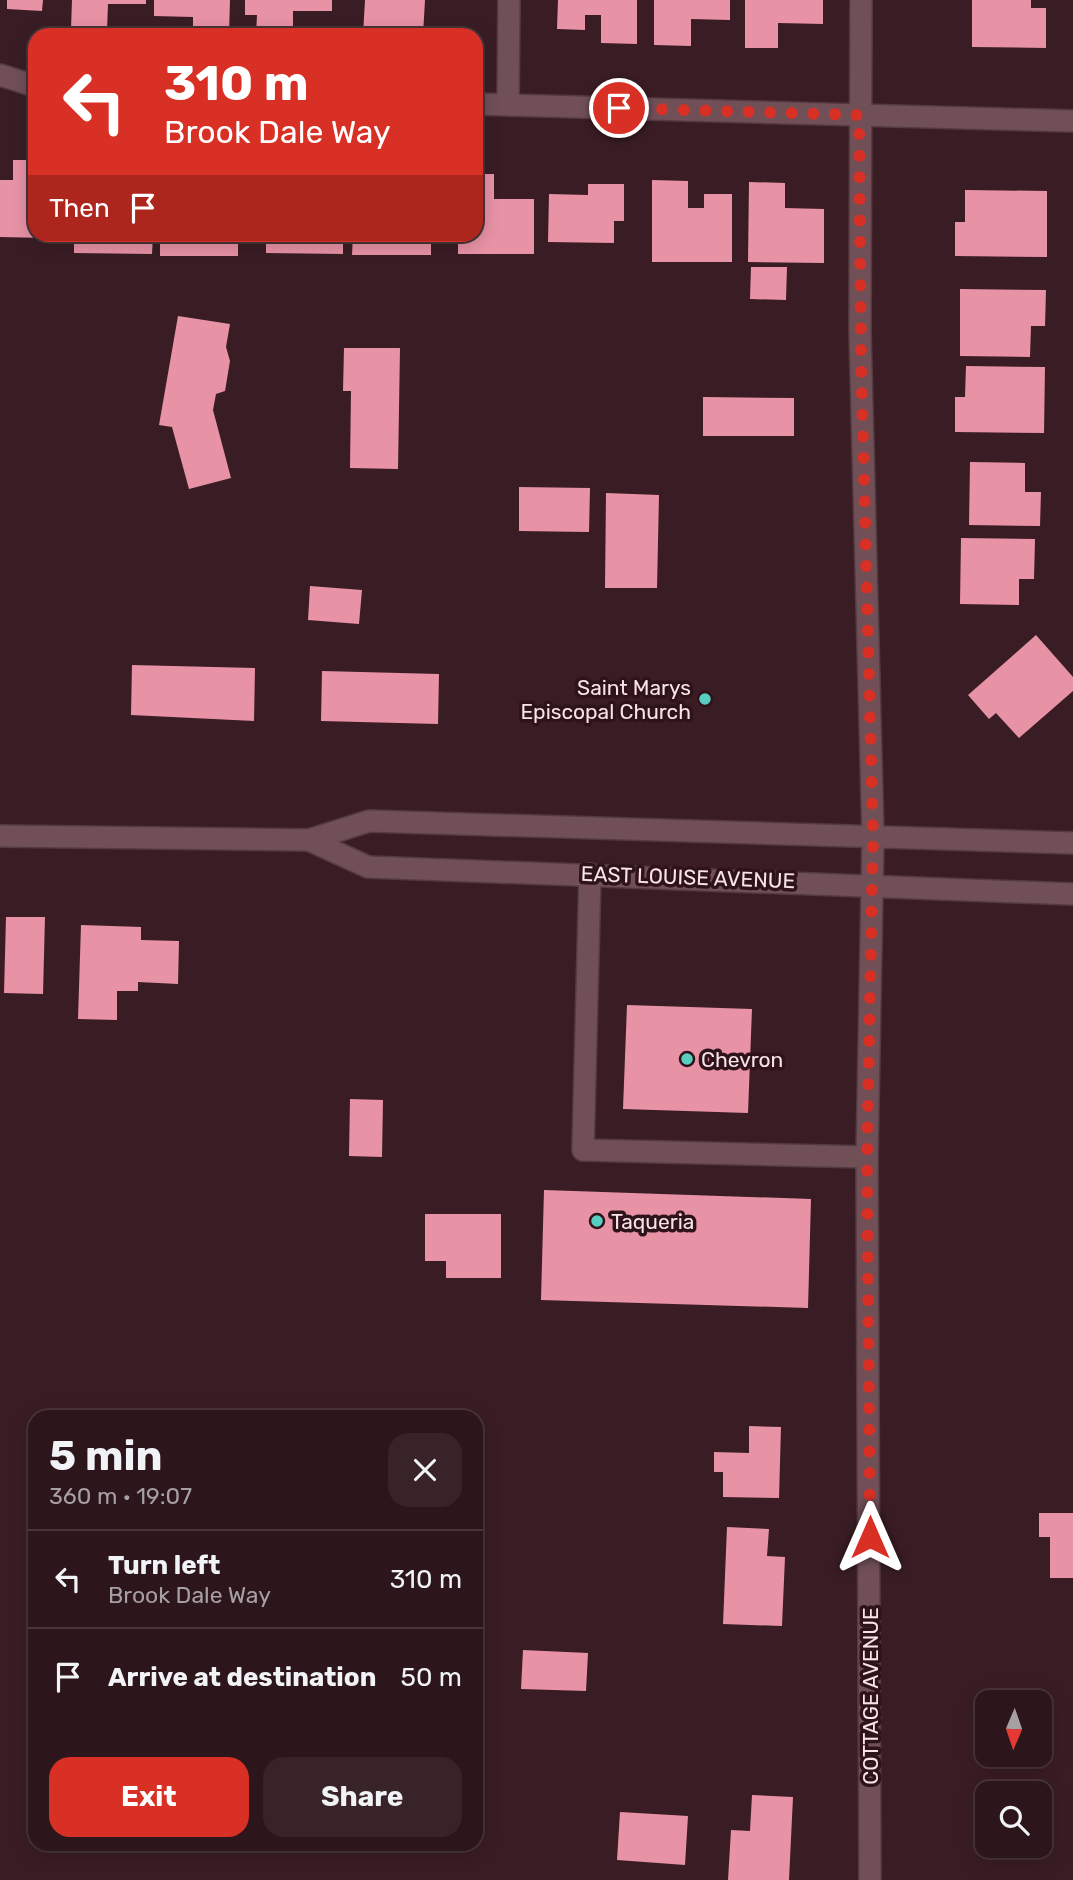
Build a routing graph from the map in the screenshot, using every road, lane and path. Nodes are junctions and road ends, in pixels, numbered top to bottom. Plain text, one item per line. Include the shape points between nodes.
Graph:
1 (509, 0) edge
2 (861, 0) edge
3 (0, 75) edge
4 (28, 84) edge
5 (483, 104) edge
6 (508, 105) junction
7 (859, 115) junction
8 (1073, 121) edge
9 (0, 836) edge
10 (873, 837) junction
11 (309, 840) junction
12 (1073, 843) edge
13 (590, 874) junction
14 (873, 886) junction
15 (1073, 894) edge
16 (867, 1157) junction
17 (870, 1880) edge

1 - 6 street
2 - 7 street, COTTAGE AVENUE
3 - 4 street
5 - 6 street
6 - 7 street
7 - 8 street
7 - 10 street, COTTAGE AVENUE
9 - 11 street, EAST LOUISE AVENUE
10 - 11 street, EAST LOUISE AVENUE via 369,821
10 - 12 street, EAST LOUISE AVENUE
10 - 14 street, COTTAGE AVENUE
11 - 13 street, EAST LOUISE AVENUE via 368,867
13 - 14 street, EAST LOUISE AVENUE
13 - 16 street via 583,1150
14 - 15 street, EAST LOUISE AVENUE
14 - 16 street, COTTAGE AVENUE
16 - 17 street, COTTAGE AVENUE

